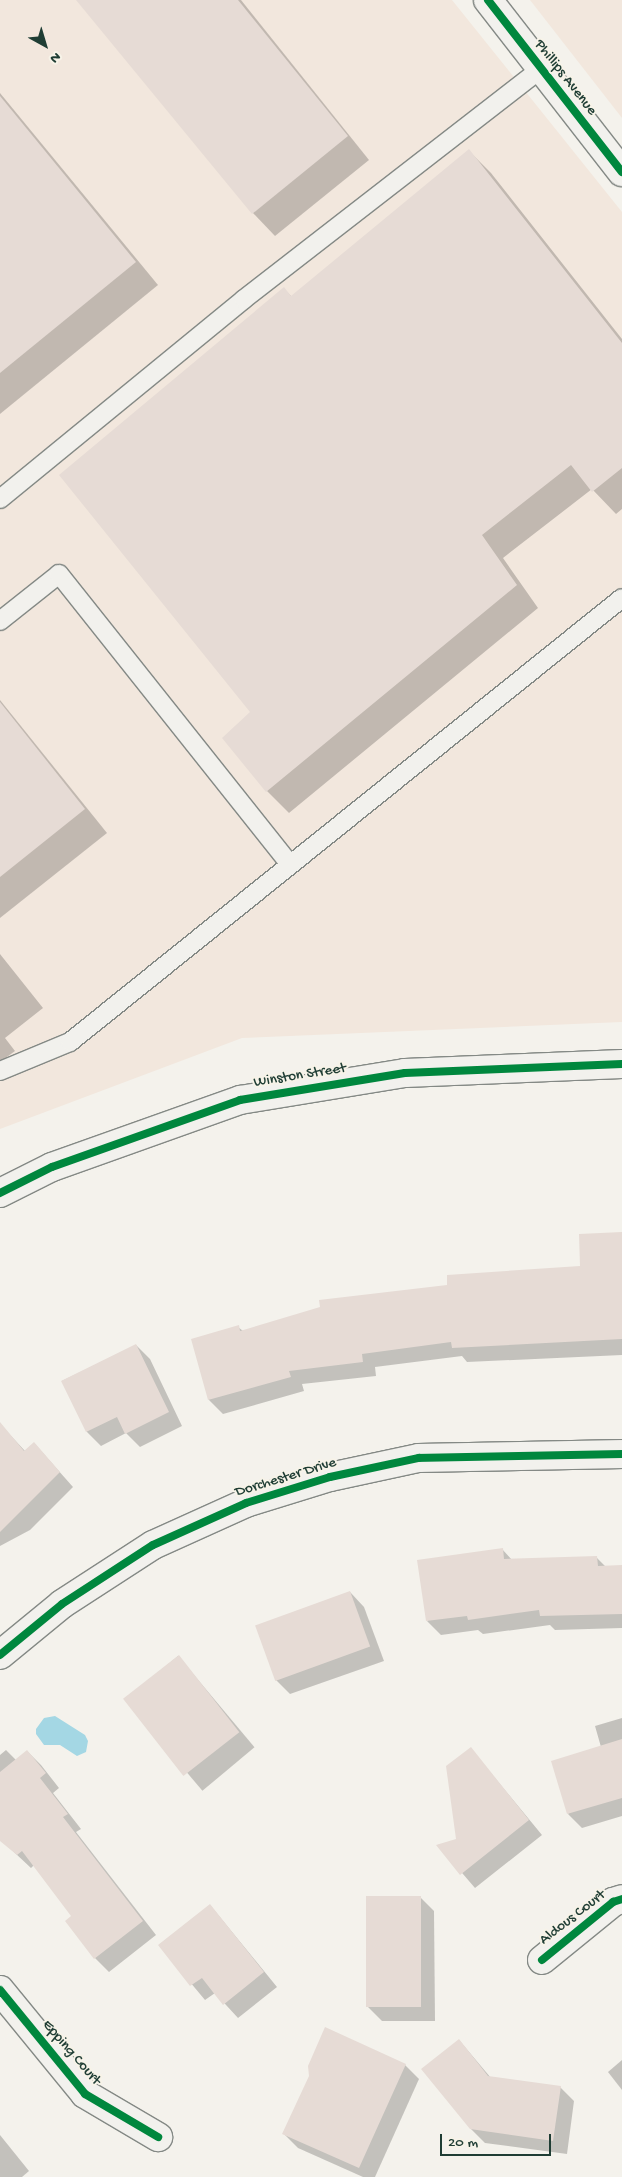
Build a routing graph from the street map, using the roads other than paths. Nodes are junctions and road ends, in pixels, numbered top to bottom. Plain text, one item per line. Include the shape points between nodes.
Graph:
1 (488, 0) edge
2 (541, 69) junction
3 (622, 172) edge
4 (0, 499) edge
5 (622, 598) edge
6 (0, 621) edge
7 (290, 864) junction
8 (622, 1064) edge
9 (0, 1071) edge
10 (0, 1193) edge
11 (622, 1454) edge
12 (0, 1654) edge
13 (622, 1899) edge
14 (542, 1960) dead end
15 (0, 1990) edge
16 (158, 2136) dead end

1 - 2 street, Phillips Avenue
2 - 3 street, Phillips Avenue
2 - 4 lane via 244,299
5 - 7 lane
6 - 7 lane via 59,574
7 - 9 lane via 70,1042
8 - 10 street, Winston Street via 406,1073 240,1100 52,1167
11 - 12 street, Dorchester Drive via 419,1458 330,1477 246,1503 154,1545 62,1604
13 - 14 street, Aldous Court via 613,1902
15 - 16 street, Epping Court via 84,2094

